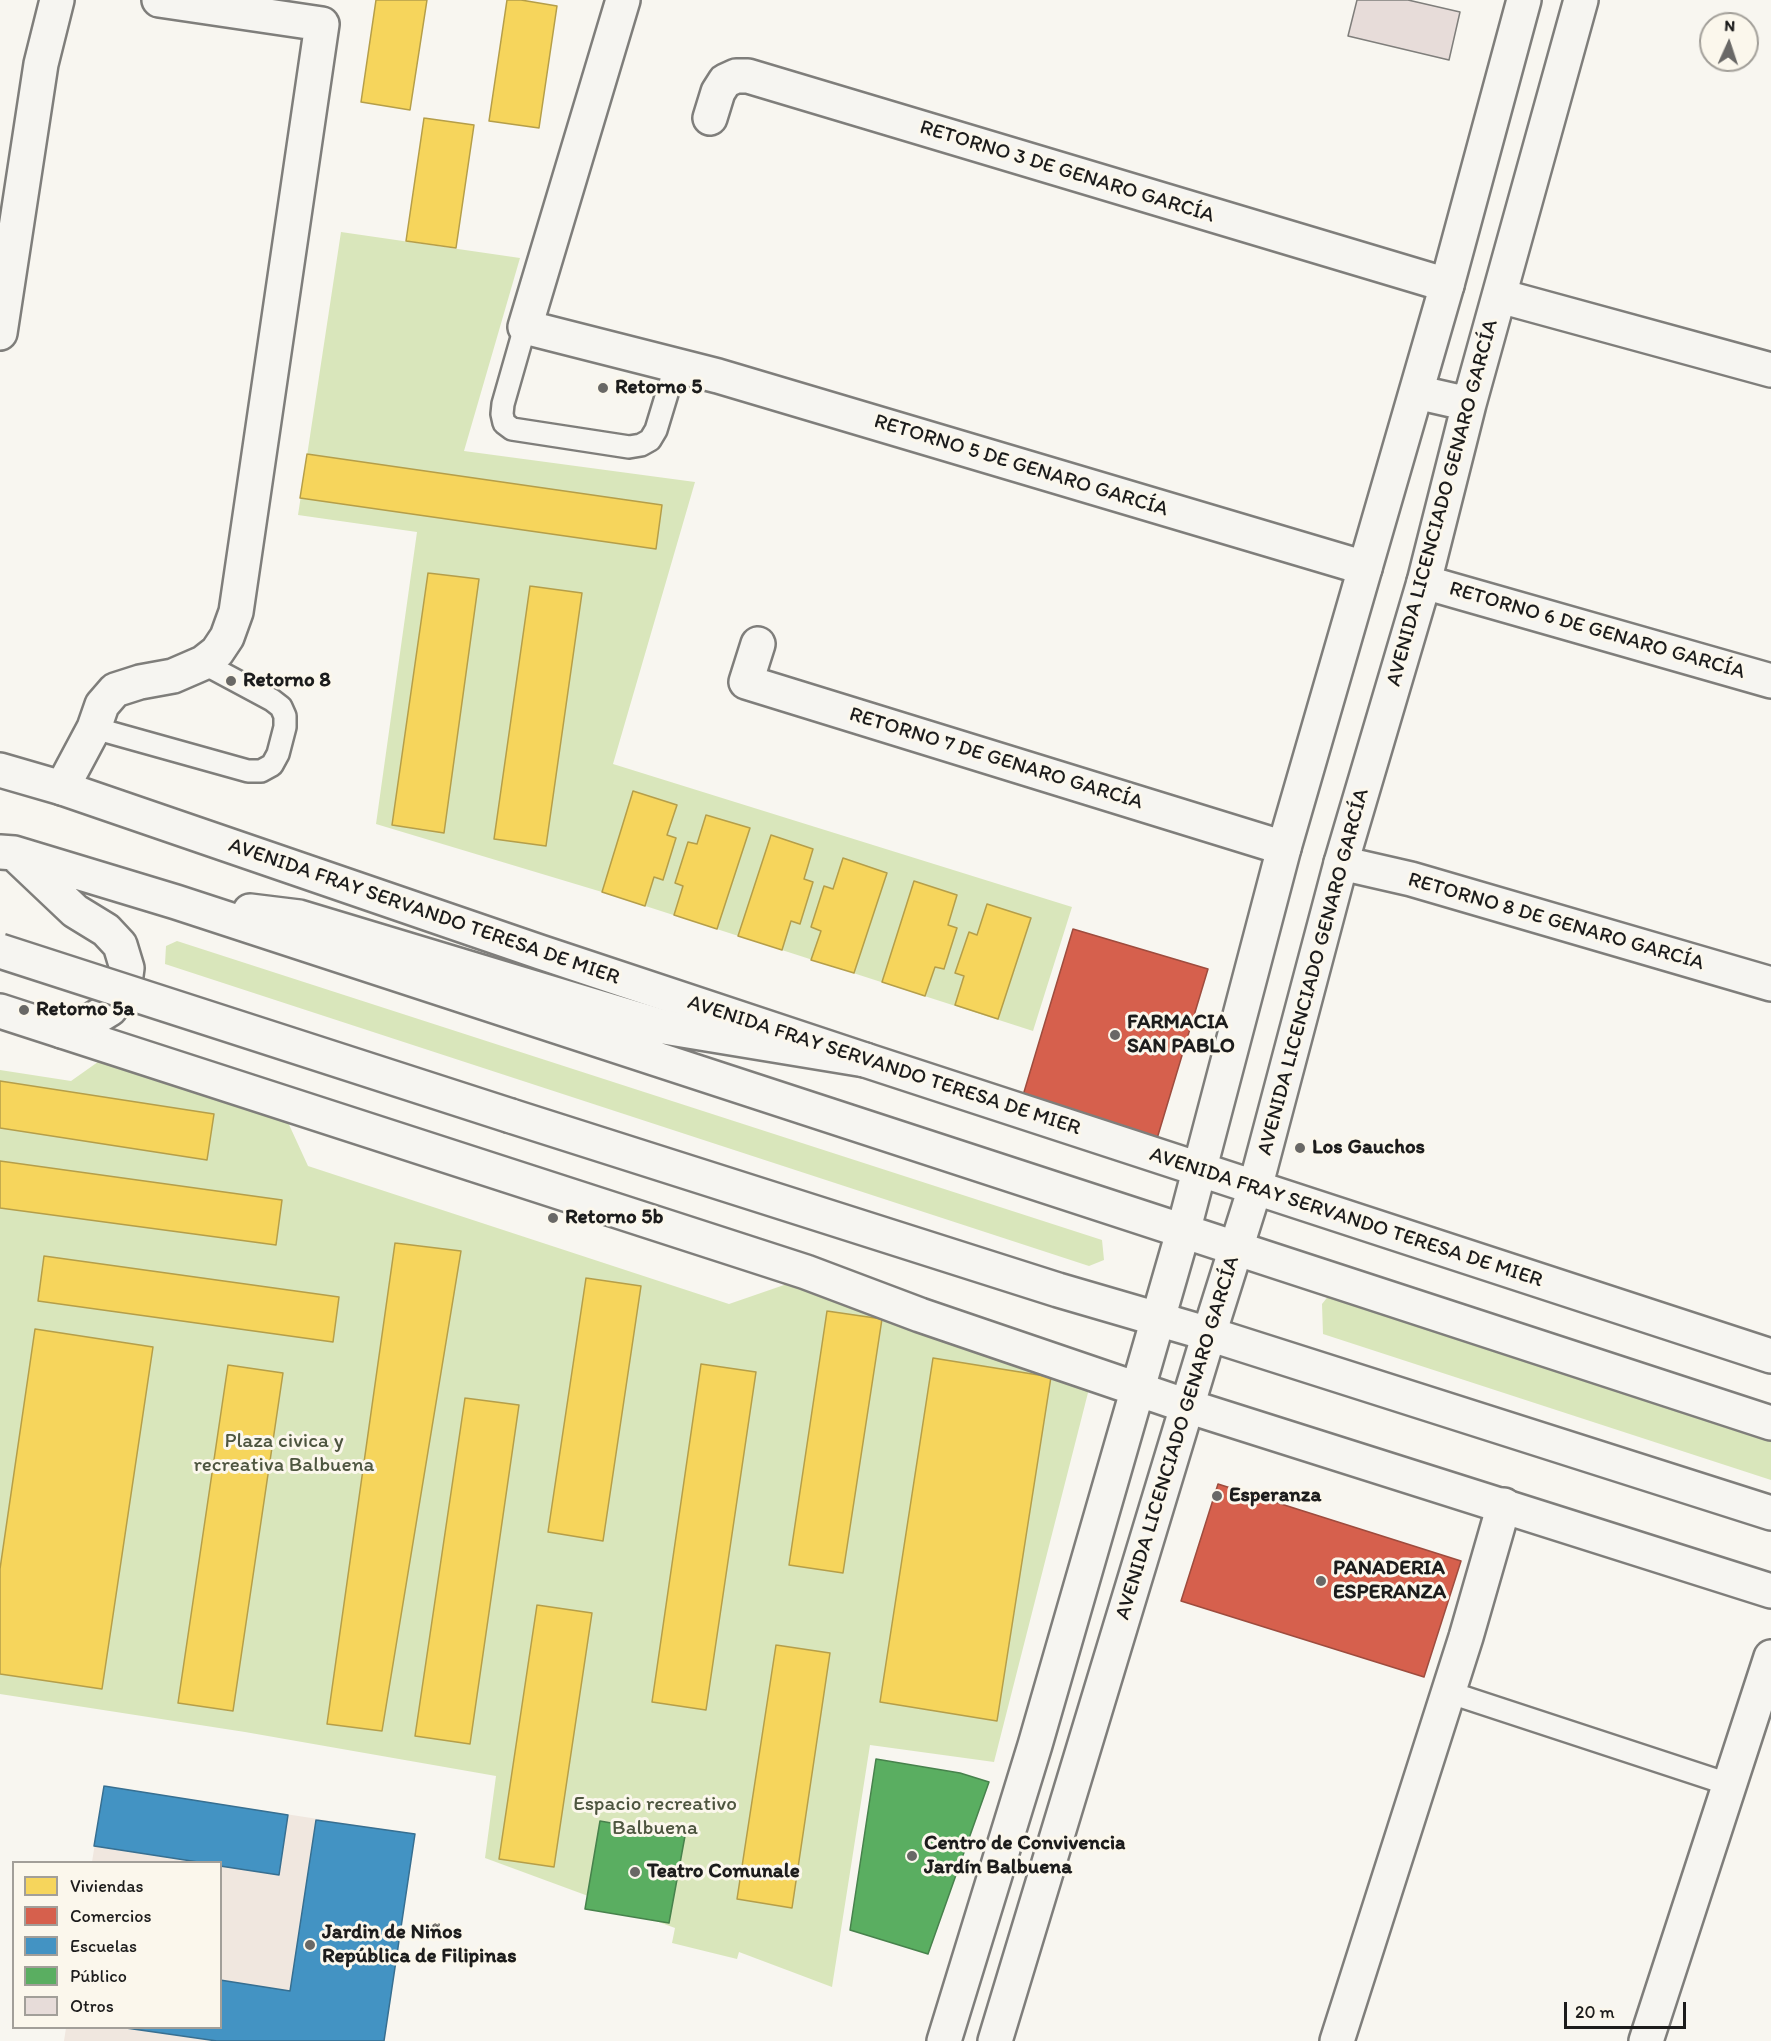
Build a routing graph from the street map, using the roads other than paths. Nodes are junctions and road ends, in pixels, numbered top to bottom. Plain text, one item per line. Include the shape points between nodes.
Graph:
1 (57, 0) edge
2 (159, 0) edge
3 (623, 0) edge
4 (1581, 0) edge
5 (1522, 1) edge
6 (710, 118) dead end
7 (1448, 285) junction
8 (1500, 296) junction
9 (525, 327) junction
10 (0, 333) edge
11 (676, 364) junction
12 (1771, 370) edge
13 (1416, 392) junction
14 (1469, 404) junction
15 (1365, 568) junction
16 (1424, 582) junction
17 (758, 644) dead end
18 (203, 663) junction
19 (1771, 681) edge
20 (94, 728) junction
21 (0, 770) edge
22 (62, 788) junction
23 (1284, 848) junction
24 (7, 852) edge
25 (1341, 863) junction
26 (176, 902) junction
27 (0, 951) edge
28 (1771, 984) edge
29 (0, 1011) edge
30 (62, 1031) junction
31 (865, 1060) junction
32 (1200, 1170) junction
33 (1255, 1188) junction
34 (1183, 1232) junction
35 (1236, 1250) junction
36 (1156, 1319) junction
37 (1209, 1334) junction
38 (1771, 1356) edge
39 (1136, 1389) junction
40 (1187, 1406) junction
41 (1771, 1424) edge
42 (1504, 1505) junction
43 (1771, 1512) edge
44 (1771, 1591) edge
45 (1771, 1657) edge
46 (1448, 1692) junction
47 (1731, 1785) junction
48 (946, 2036) edge
49 (978, 2041) edge
50 (995, 2041) edge
51 (1337, 2041) edge
52 (1646, 2041) edge

1 - 10 street via 41,64
2 - 18 street via 322,24 236,612 227,637
3 - 9 street
4 - 8 street, AVENIDA LICENCIADO GENARO GARCÍA
5 - 7 street
6 - 7 street, RETORNO 3 DE GENARO GARCÍA via 725,81 748,76
7 - 13 street
8 - 12 street
8 - 14 street, AVENIDA LICENCIADO GENARO GARCÍA
9 - 11 street, RETORNO 5 DE GENARO GARCÍA
9 - 11 lane via 503,404 504,423 512,429 629,447 641,445 656,430
11 - 15 street, RETORNO 5 DE GENARO GARCÍA
13 - 14 street
13 - 15 street
14 - 16 street, AVENIDA LICENCIADO GENARO GARCÍA
15 - 23 street
16 - 19 street, RETORNO 6 DE GENARO GARCÍA
16 - 25 street, AVENIDA LICENCIADO GENARO GARCÍA
17 - 23 street, RETORNO 7 DE GENARO GARCÍA via 746,682
18 - 20 street via 173,676 115,690 102,705
18 - 20 lane via 281,706 285,727 272,765 261,771 248,771
20 - 22 street
21 - 22 street, AVENIDA FRAY SERVANDO TERESA DE MIER
22 - 31 street, AVENIDA FRAY SERVANDO TERESA DE MIER
23 - 32 street
24 - 26 street
24 - 30 street via 120,945 127,968 124,990 110,1009
25 - 28 street, RETORNO 8 DE GENARO GARCÍA via 1410,879
25 - 33 street, AVENIDA LICENCIADO GENARO GARCÍA
26 - 31 street via 299,917 664,1027
26 - 34 street
27 - 36 street, bridge
29 - 30 street
30 - 39 street via 806,1272
31 - 32 street, AVENIDA FRAY SERVANDO TERESA DE MIER
32 - 33 street, AVENIDA FRAY SERVANDO TERESA DE MIER
32 - 34 street
33 - 35 street, AVENIDA LICENCIADO GENARO GARCÍA
33 - 38 street, AVENIDA FRAY SERVANDO TERESA DE MIER
34 - 35 street
34 - 36 street
35 - 37 street, AVENIDA LICENCIADO GENARO GARCÍA
35 - 41 street
36 - 37 street
36 - 39 street
37 - 40 street, AVENIDA LICENCIADO GENARO GARCÍA
37 - 43 street
39 - 40 street
39 - 48 street via 1035,1745
40 - 42 street
40 - 50 street, AVENIDA LICENCIADO GENARO GARCÍA
42 - 44 street
42 - 46 street
45 - 47 street
46 - 47 lane
46 - 51 street
47 - 52 street
48 - 49 street

